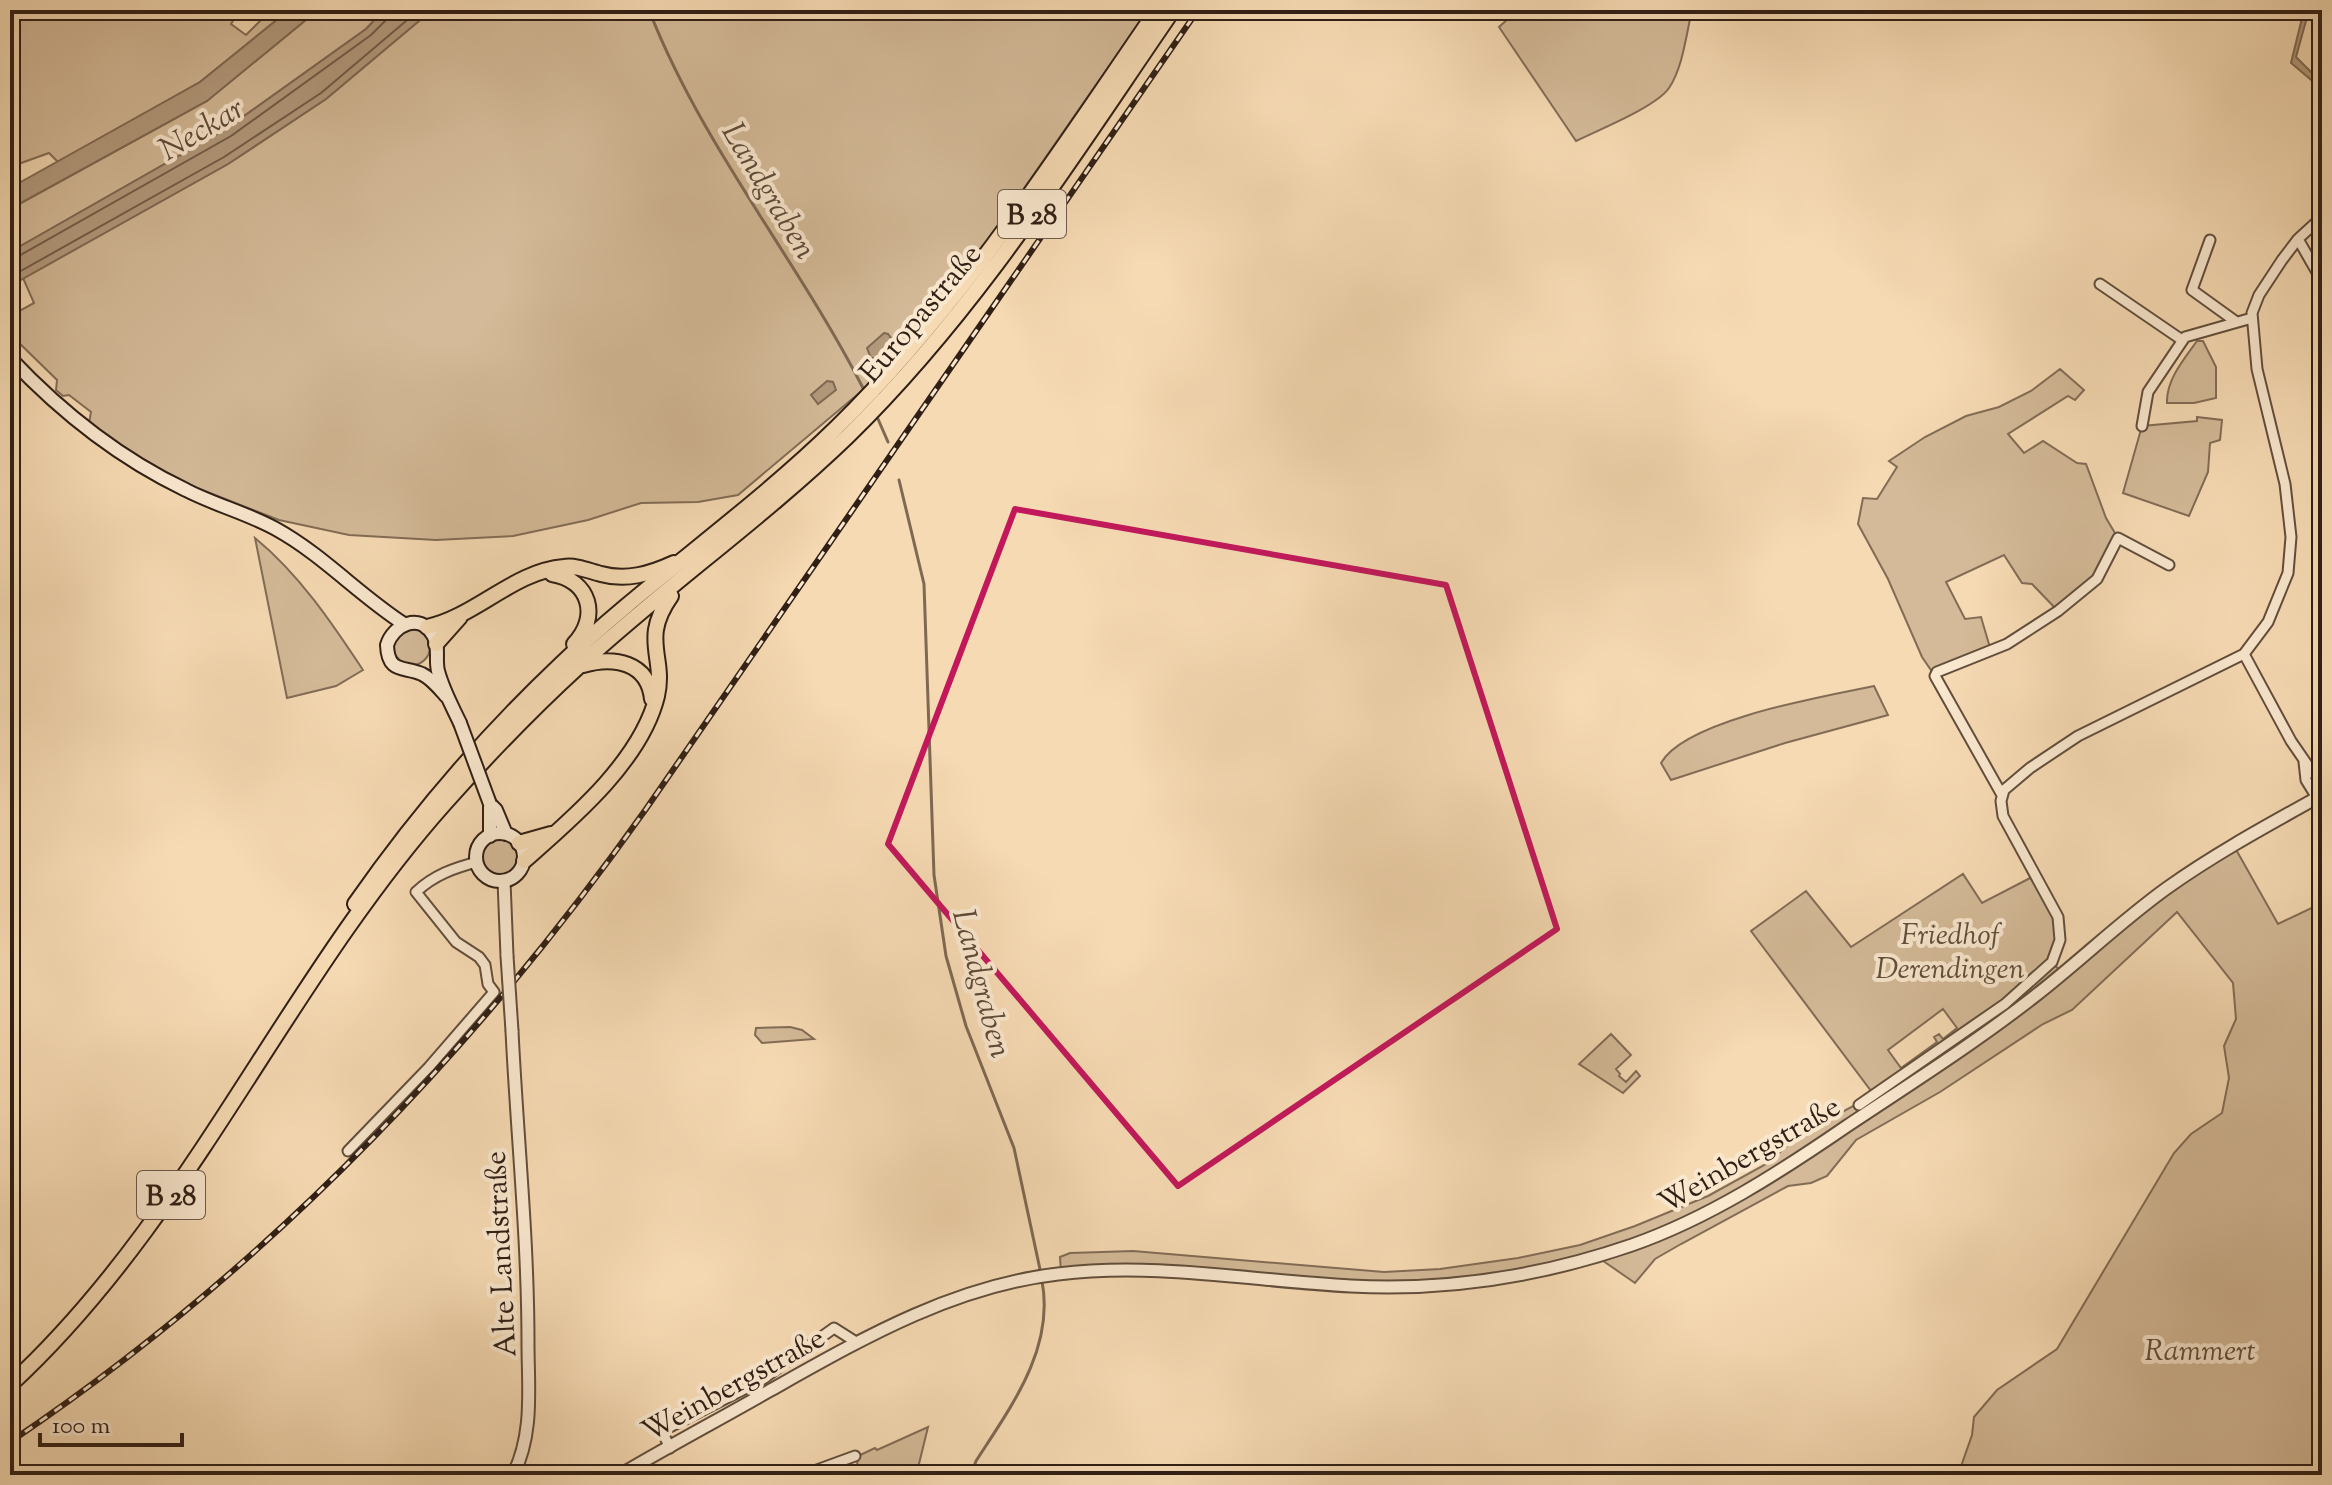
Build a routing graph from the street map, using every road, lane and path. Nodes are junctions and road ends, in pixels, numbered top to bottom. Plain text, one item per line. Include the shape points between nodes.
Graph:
1 (1157, 10) edge
2 (1173, 10) edge
3 (2322, 217) edge
4 (2298, 239) junction
5 (2210, 240) dead end
6 (2322, 281) edge
7 (2100, 284) dead end
8 (2252, 318) junction
9 (2235, 321) junction
10 (2182, 340) junction
11 (10, 358) edge
12 (868, 405) junction
13 (2142, 426) dead end
14 (692, 554) junction
15 (2169, 565) dead end
16 (543, 572) junction
17 (688, 574) junction
18 (375, 605) junction
19 (466, 611) junction
20 (404, 624) junction
21 (427, 627) junction
22 (390, 636) junction
23 (436, 650) junction
24 (2244, 654) junction
25 (561, 664) junction
26 (579, 666) junction
27 (417, 672) junction
28 (446, 696) junction
29 (653, 708) junction
30 (2002, 795) junction
31 (2321, 796) edge
32 (490, 804) junction
33 (562, 829) junction
34 (506, 834) junction
35 (490, 836) junction
36 (519, 843) junction
37 (524, 861) junction
38 (477, 862) junction
39 (504, 881) junction
40 (307, 985) junction
41 (1859, 1105) dead end
42 (348, 1151) dead end
43 (856, 1342) junction
44 (10, 1385) edge
45 (670, 1448) junction
46 (855, 1456) dead end
47 (832, 1470) edge
48 (514, 1474) edge
49 (620, 1475) edge
50 (803, 1475) edge

1 - 12 main road, Europastraße / B 28 via 977,267
2 - 12 main road, Europastraße / B 28 via 993,269 942,333
3 - 4 street
4 - 6 street
4 - 8 street via 2259,295
5 - 9 street via 2193,291
7 - 10 street
8 - 9 street
8 - 24 street via 2257,369 2287,496 2291,550 2277,603
9 - 10 street
10 - 13 street via 2148,392
11 - 18 main road via 112,447 186,491 278,530
12 - 14 main road, Europastraße / B 28
12 - 17 main road, Europastraße / B 28 via 799,481
14 - 16 main road via 623,578 565,566
14 - 25 main road, B 28
15 - 30 street via 2118,538 2102,572 2067,604 2018,638 1937,672
16 - 19 main road
16 - 25 main road via 569,577 588,606 587,623
17 - 26 main road, B 28
17 - 29 main road via 660,611 655,630 659,674
18 - 20 main road
18 - 22 main road
19 - 21 main road
19 - 23 main road
20 - 21 main road
20 - 22 main road
21 - 23 main road
22 - 27 main road via 387,651 393,664 404,672
23 - 27 main road via 428,667
23 - 28 main road
24 - 30 street via 2078,736 2018,777
24 - 31 street via 2304,762 2306,780
25 - 40 main road, B 28 via 403,837 329,943
26 - 29 main road via 615,660 640,672
26 - 40 main road, B 28 via 443,805
27 - 28 main road
28 - 32 main road, bridge
29 - 33 main road via 621,763
30 - 41 street via 2006,824 2058,917 2058,949 2041,974 2005,1004
31 - 43 street, Weinbergstraße via 2165,890 2034,997 1810,1151 1722,1205 1636,1244 1514,1276 1405,1286 1167,1270 1058,1274 940,1303
32 - 34 main road
32 - 35 main road
33 - 36 main road
33 - 37 main road
34 - 35 main road
34 - 36 main road
35 - 38 main road via 480,845
36 - 37 main road
37 - 39 main road via 517,874
38 - 39 main road via 487,877
38 - 42 street via 446,871 416,892 456,942 479,957 494,992
39 - 48 street, Alte Landstraße, bridge via 526,1240 529,1384 527,1431
40 - 44 main road, B 28 via 124,1259
43 - 45 street, Weinbergstraße
43 - 45 street via 834,1328 760,1381 662,1431
45 - 49 street, Weinbergstraße
46 - 47 street
47 - 50 street

